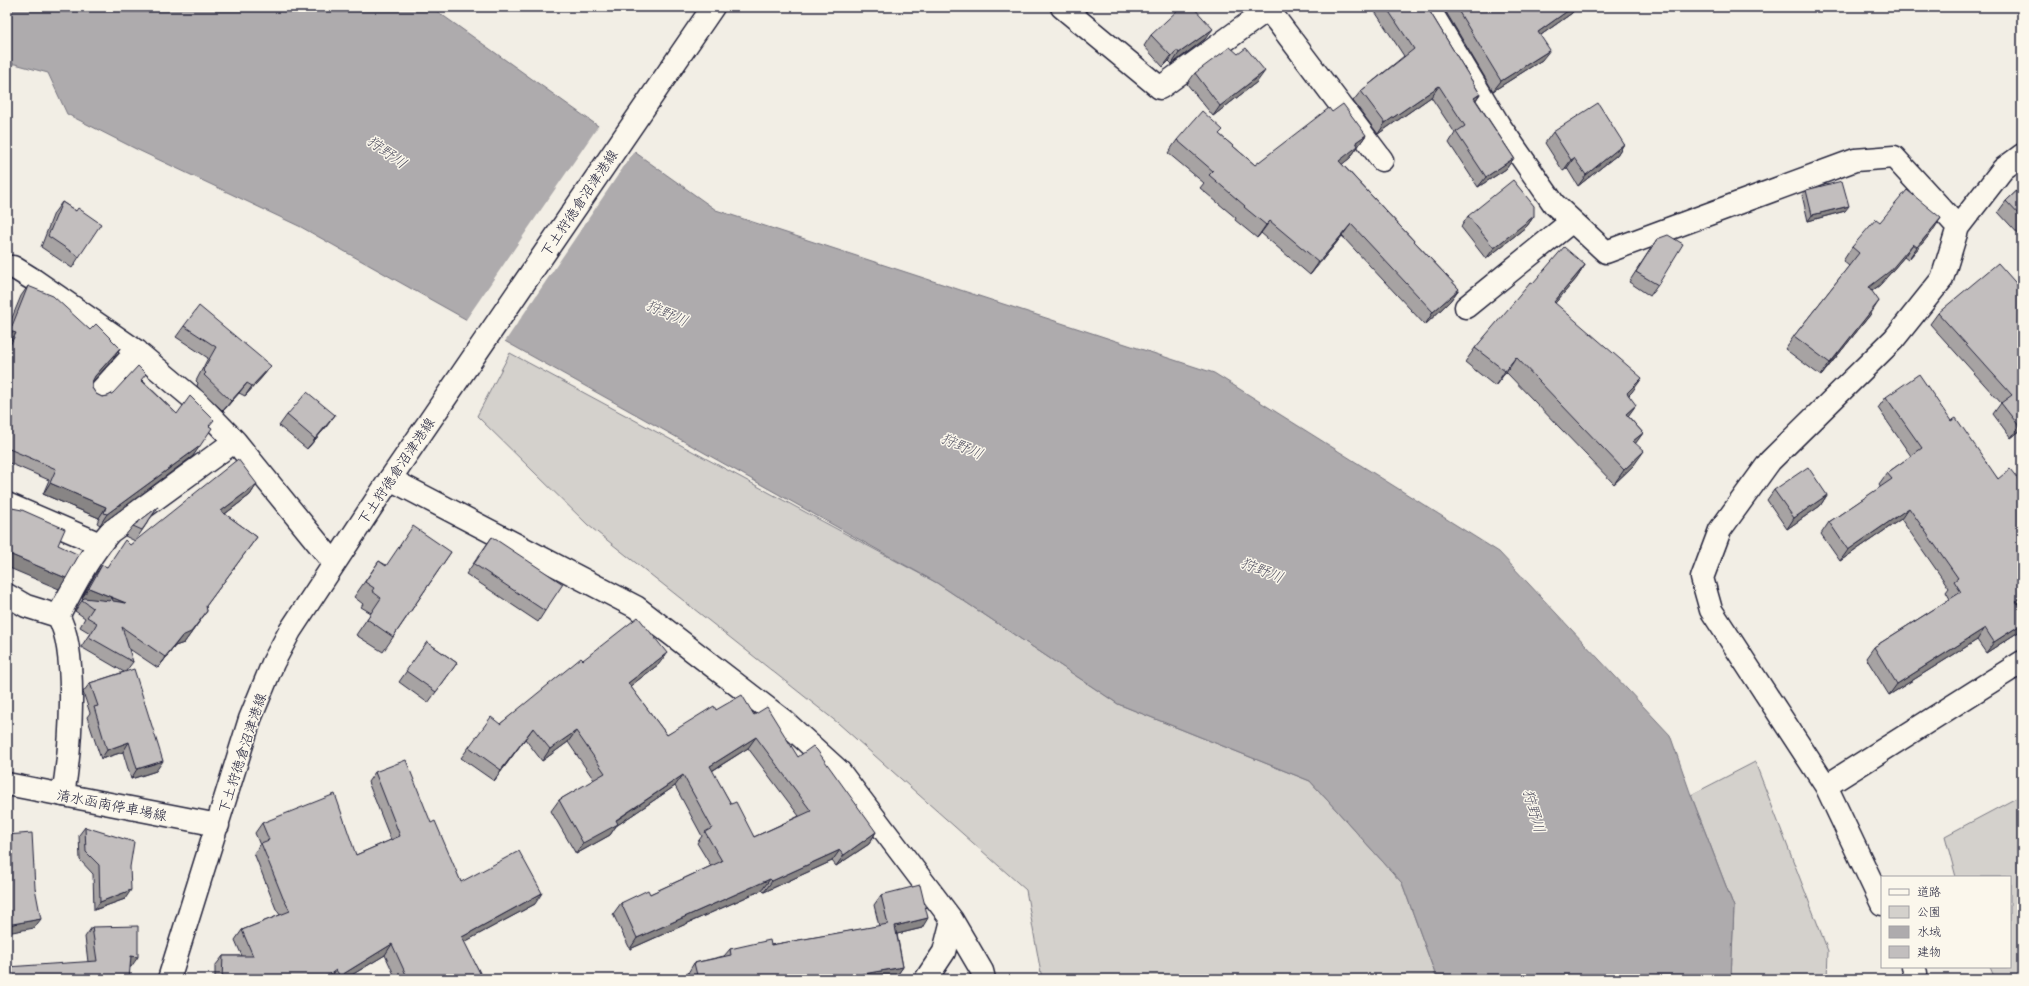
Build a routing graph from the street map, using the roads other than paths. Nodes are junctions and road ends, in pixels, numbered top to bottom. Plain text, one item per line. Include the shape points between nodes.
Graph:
1 (713, 7) edge
2 (1062, 7) edge
3 (1428, 7) edge
4 (1270, 8) edge
5 (2022, 155) edge
6 (1382, 160) dead end
7 (1572, 221) junction
8 (1958, 227) junction
9 (7, 267) edge
10 (1466, 308) dead end
11 (137, 351) junction
12 (97, 395) edge
13 (235, 441) junction
14 (390, 478) junction
15 (7, 504) edge
16 (100, 544) junction
17 (334, 563) junction
18 (7, 595) edge
19 (58, 616) junction
20 (2022, 662) edge
21 (7, 784) edge
22 (1826, 786) junction
23 (63, 795) junction
24 (218, 825) junction
25 (1881, 902) edge
26 (952, 920) junction
27 (169, 979) edge
28 (926, 979) edge
29 (984, 979) edge

1 - 14 street, 下土狩徳倉沼津港線
2 - 4 street via 1160,88
3 - 7 street via 1499,125 1554,204
4 - 6 street
5 - 8 street via 2003,169
7 - 8 street via 1606,252 1855,160 1894,157
7 - 10 street
8 - 22 street via 1942,279 1894,339 1770,461 1720,530 1702,578 1711,610
9 - 11 street via 13,267 34,280
11 - 12 street
11 - 13 street via 197,402
13 - 16 street via 130,516
13 - 17 street
14 - 17 street, 下土狩徳倉沼津港線
14 - 26 street via 636,607 784,721 840,772
15 - 16 street
16 - 19 street
17 - 24 street, 下土狩徳倉沼津港線 via 290,631 274,663 250,719
18 - 19 street via 26,606
19 - 23 street via 62,624 70,670 70,721
20 - 22 street
21 - 23 street, 清水函南停車場線
22 - 25 street
23 - 24 street, 清水函南停車場線
24 - 27 street, 下土狩徳倉沼津港線
26 - 28 street via 944,952
26 - 29 street via 982,971

